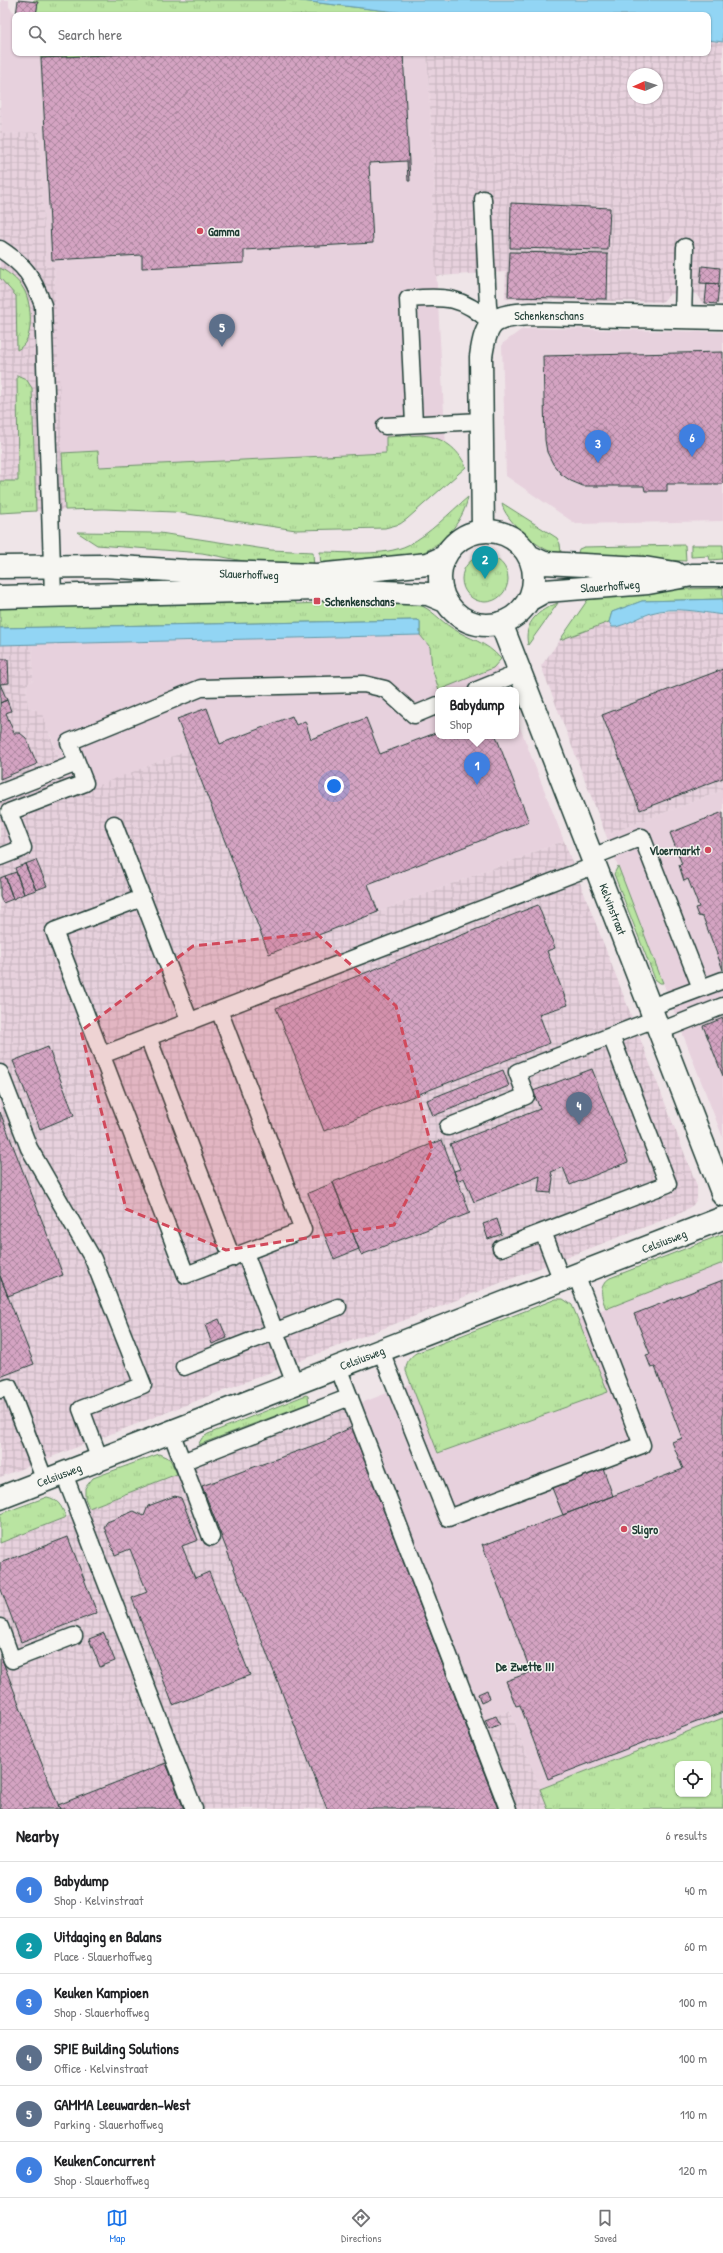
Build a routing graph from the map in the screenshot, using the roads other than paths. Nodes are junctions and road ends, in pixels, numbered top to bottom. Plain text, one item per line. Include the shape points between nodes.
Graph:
1 (482, 199) dead end
2 (685, 247) dead end
3 (0, 249) edge
4 (683, 317) junction
5 (723, 318) edge
6 (491, 323) junction
7 (481, 422) junction
8 (414, 424) junction
9 (385, 426) dead end
10 (483, 531) junction
11 (528, 556) junction
12 (444, 557) junction
13 (52, 566) junction
14 (0, 567) edge
15 (692, 575) junction
16 (723, 575) edge
17 (53, 595) junction
18 (0, 597) edge
19 (445, 600) junction
20 (529, 600) junction
21 (501, 623) junction
22 (519, 667) junction
23 (484, 687) edge
24 (435, 706) edge
25 (77, 763) junction
26 (0, 793) edge
27 (114, 824) dead end
28 (0, 857) edge
29 (594, 861) junction
30 (142, 898) junction
31 (723, 980) edge
32 (701, 988) junction
33 (723, 1006) edge
34 (219, 1010) junction
35 (655, 1019) junction
36 (190, 1022) junction
37 (611, 1036) junction
38 (148, 1038) junction
39 (102, 1056) junction
40 (0, 1073) edge
41 (448, 1127) dead end
42 (723, 1195) edge
43 (723, 1218) edge
44 (543, 1232) junction
45 (501, 1248) dead end
46 (238, 1255) junction
47 (569, 1278) junction
48 (338, 1307) dead end
49 (274, 1332) junction
50 (381, 1351) junction
51 (184, 1367) dead end
52 (338, 1367) junction
53 (295, 1384) junction
54 (0, 1390) edge
55 (350, 1397) junction
56 (171, 1432) junction
57 (100, 1460) junction
58 (182, 1462) junction
59 (54, 1477) junction
60 (0, 1498) edge
61 (211, 1537) dead end
62 (0, 1627) edge
63 (74, 1636) dead end
64 (194, 1809) edge
65 (508, 1809) edge

1 - 6 lane
2 - 4 lane
3 - 13 lane via 18,261 34,280 43,305
4 - 5 street, Schenkenschans
4 - 6 street, Schenkenschans via 531,314 508,315
6 - 7 street via 484,338 481,357
6 - 8 lane via 465,302 435,297 408,298
7 - 8 lane
7 - 10 street
8 - 9 lane
10 - 11 street via 497,532 510,537 521,545
10 - 12 street via 471,533 460,539
11 - 15 street, Slauerhoffweg via 544,564 644,568
11 - 20 street via 534,578
12 - 13 street, Slauerhoffweg via 428,564 317,575
12 - 19 street via 440,579
13 - 14 street, Slauerhoffweg
13 - 17 lane
15 - 16 street, Slauerhoffweg
15 - 20 street, Slauerhoffweg via 648,583 545,591
17 - 18 street, Slauerhoffweg
17 - 19 street, Slauerhoffweg via 318,589 428,594
19 - 21 street via 455,613 468,622 484,625
20 - 21 street via 522,610
21 - 22 street, Kelvinstraat
22 - 23 lane via 509,677
22 - 29 street, Kelvinstraat
24 - 25 lane via 414,715 385,690 364,684 201,688 69,742
25 - 26 lane
25 - 28 lane via 85,783 9,812 23,848
27 - 30 lane
29 - 32 lane via 642,837
29 - 34 lane
29 - 35 street, Kelvinstraat
30 - 36 lane
30 - 39 lane via 54,931
31 - 32 lane
32 - 35 lane
33 - 35 lane
34 - 36 lane
34 - 46 lane via 303,1230
35 - 37 lane
35 - 42 street, Kelvinstraat
36 - 38 lane
37 - 41 lane via 517,1072 526,1096
37 - 44 lane via 668,1184
38 - 39 lane
38 - 46 lane
39 - 46 lane via 186,1275
40 - 57 lane via 29,1148 94,1259 142,1385 81,1409
43 - 47 street, Celsiusweg
44 - 45 lane
44 - 47 lane
46 - 49 lane via 259,1292
47 - 50 street, Celsiusweg
47 - 50 lane via 642,1445 448,1518
48 - 49 lane
49 - 51 lane
49 - 53 lane
50 - 52 street, Celsiusweg
52 - 53 street, Celsiusweg
52 - 55 lane
53 - 56 street, Celsiusweg
54 - 59 lane via 9,1387
55 - 58 lane
55 - 65 lane
56 - 57 street, Celsiusweg
56 - 58 lane
57 - 59 street, Celsiusweg
58 - 61 lane
59 - 60 street, Celsiusweg
59 - 64 lane
62 - 63 lane via 12,1660

